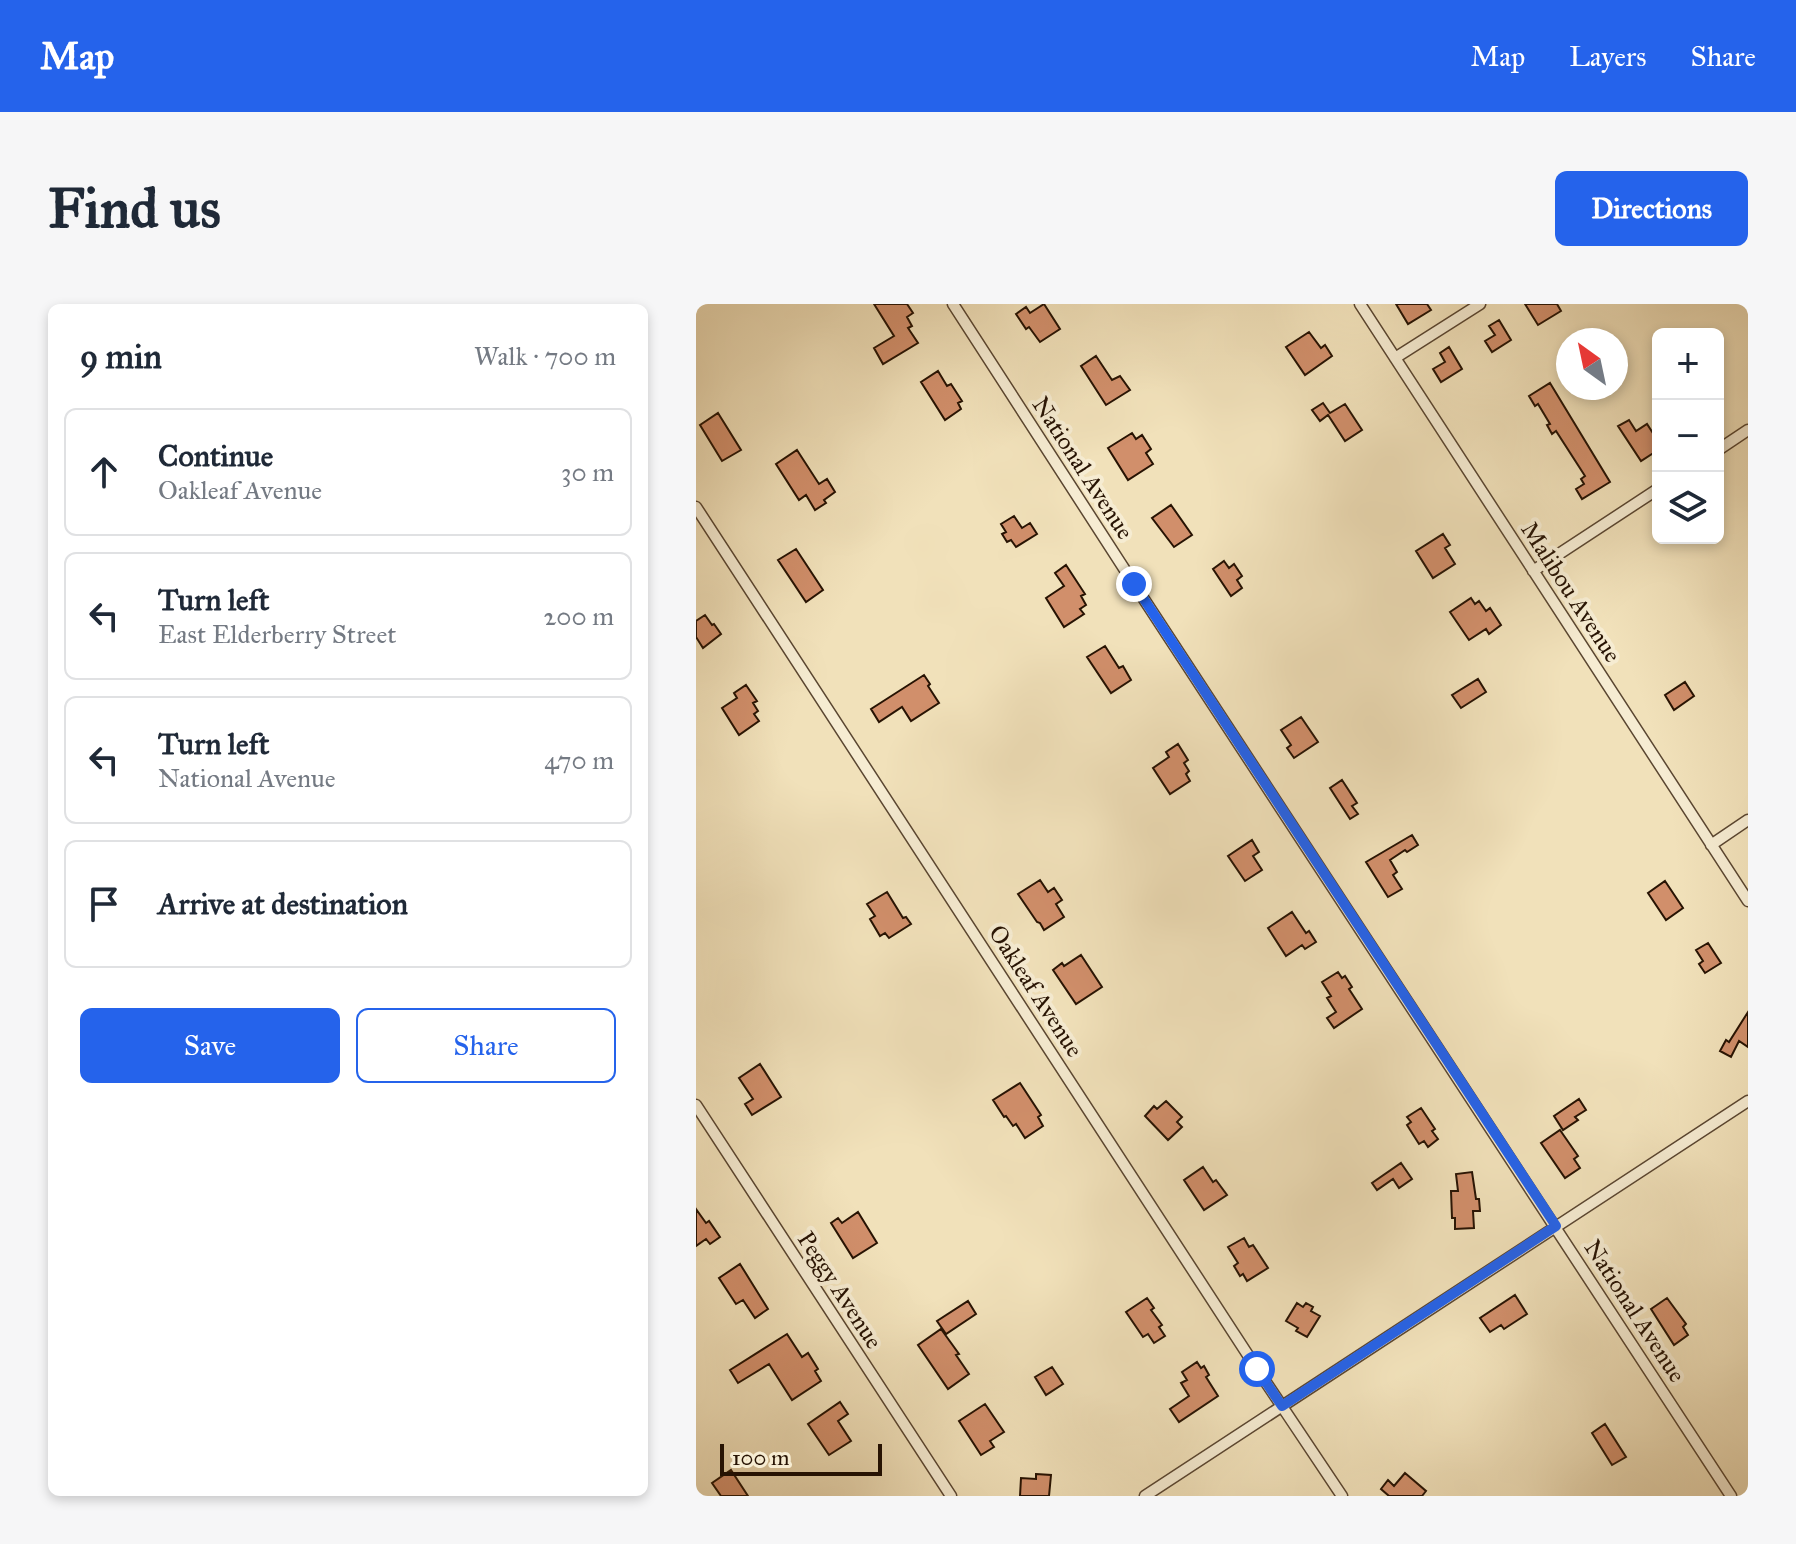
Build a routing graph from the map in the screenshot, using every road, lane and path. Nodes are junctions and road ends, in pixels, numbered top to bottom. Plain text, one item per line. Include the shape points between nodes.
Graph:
1 (953, 304) edge
2 (1360, 304) edge
3 (1480, 304) edge
4 (1461, 309) edge
5 (1395, 358) junction
6 (1748, 430) edge
7 (1724, 446) edge
8 (1652, 493) edge
9 (696, 507) edge
10 (1533, 571) junction
11 (1748, 820) edge
12 (1711, 845) junction
13 (1748, 901) edge
14 (1748, 1101) edge
15 (696, 1105) edge
16 (1556, 1226) junction
17 (1282, 1406) junction
18 (951, 1496) edge
19 (1145, 1496) edge
20 (1342, 1496) edge
21 (1731, 1496) edge

1 - 16 street, National Avenue
2 - 5 street, Malibou Avenue
3 - 4 street
4 - 5 street
5 - 10 street, Malibou Avenue
6 - 7 street
8 - 10 street
9 - 17 street, Oakleaf Avenue
10 - 12 street, Malibou Avenue
11 - 12 street
12 - 13 street, Malibou Avenue
14 - 16 street
15 - 18 street, Peggy Avenue
16 - 17 street
16 - 21 street, National Avenue
17 - 19 street
17 - 20 street, Oakleaf Avenue

